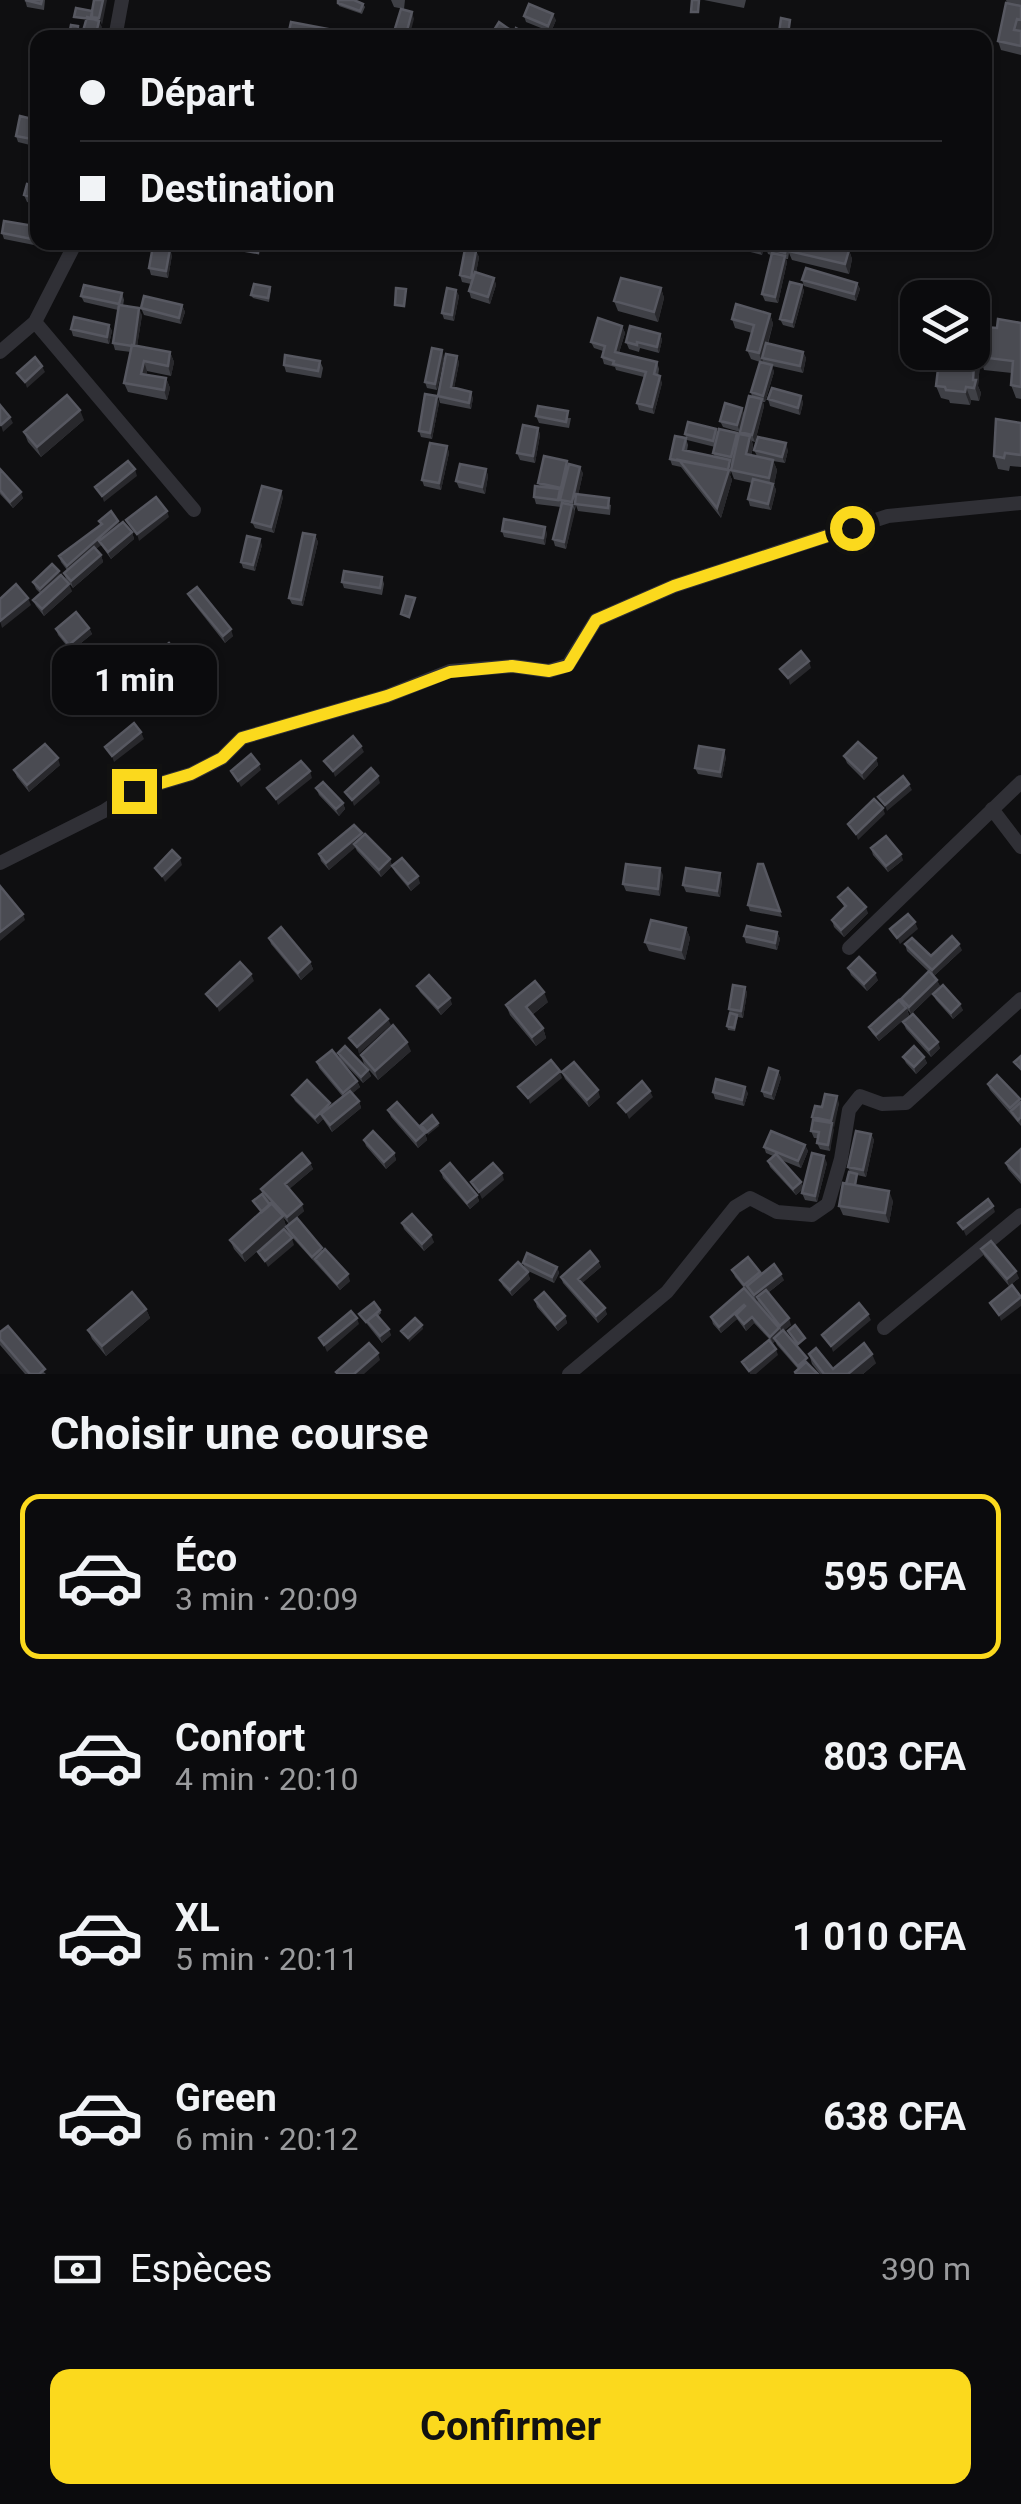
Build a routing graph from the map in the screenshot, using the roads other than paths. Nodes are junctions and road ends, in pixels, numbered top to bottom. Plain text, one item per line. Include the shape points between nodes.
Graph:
1 (122, 0) edge
2 (116, 30) edge
3 (72, 250) edge
4 (35, 322) junction
5 (0, 352) edge
6 (1021, 504) edge
7 (194, 510) dead end
8 (1021, 782) edge
9 (992, 809) junction
10 (1021, 847) edge
11 (0, 863) edge
12 (849, 948) dead end
13 (1021, 999) edge
14 (1021, 1215) edge
15 (884, 1328) dead end
16 (569, 1374) edge

1 - 2 street
3 - 4 street
4 - 5 street
4 - 7 street
6 - 11 street via 888,516 674,586 596,620 568,666 450,672 242,738 222,758 134,791
8 - 9 street
9 - 10 street
9 - 12 street
13 - 16 street via 906,1103 860,1096 850,1110 828,1204 812,1215 777,1212 750,1198 734,1208 668,1292
14 - 15 street

